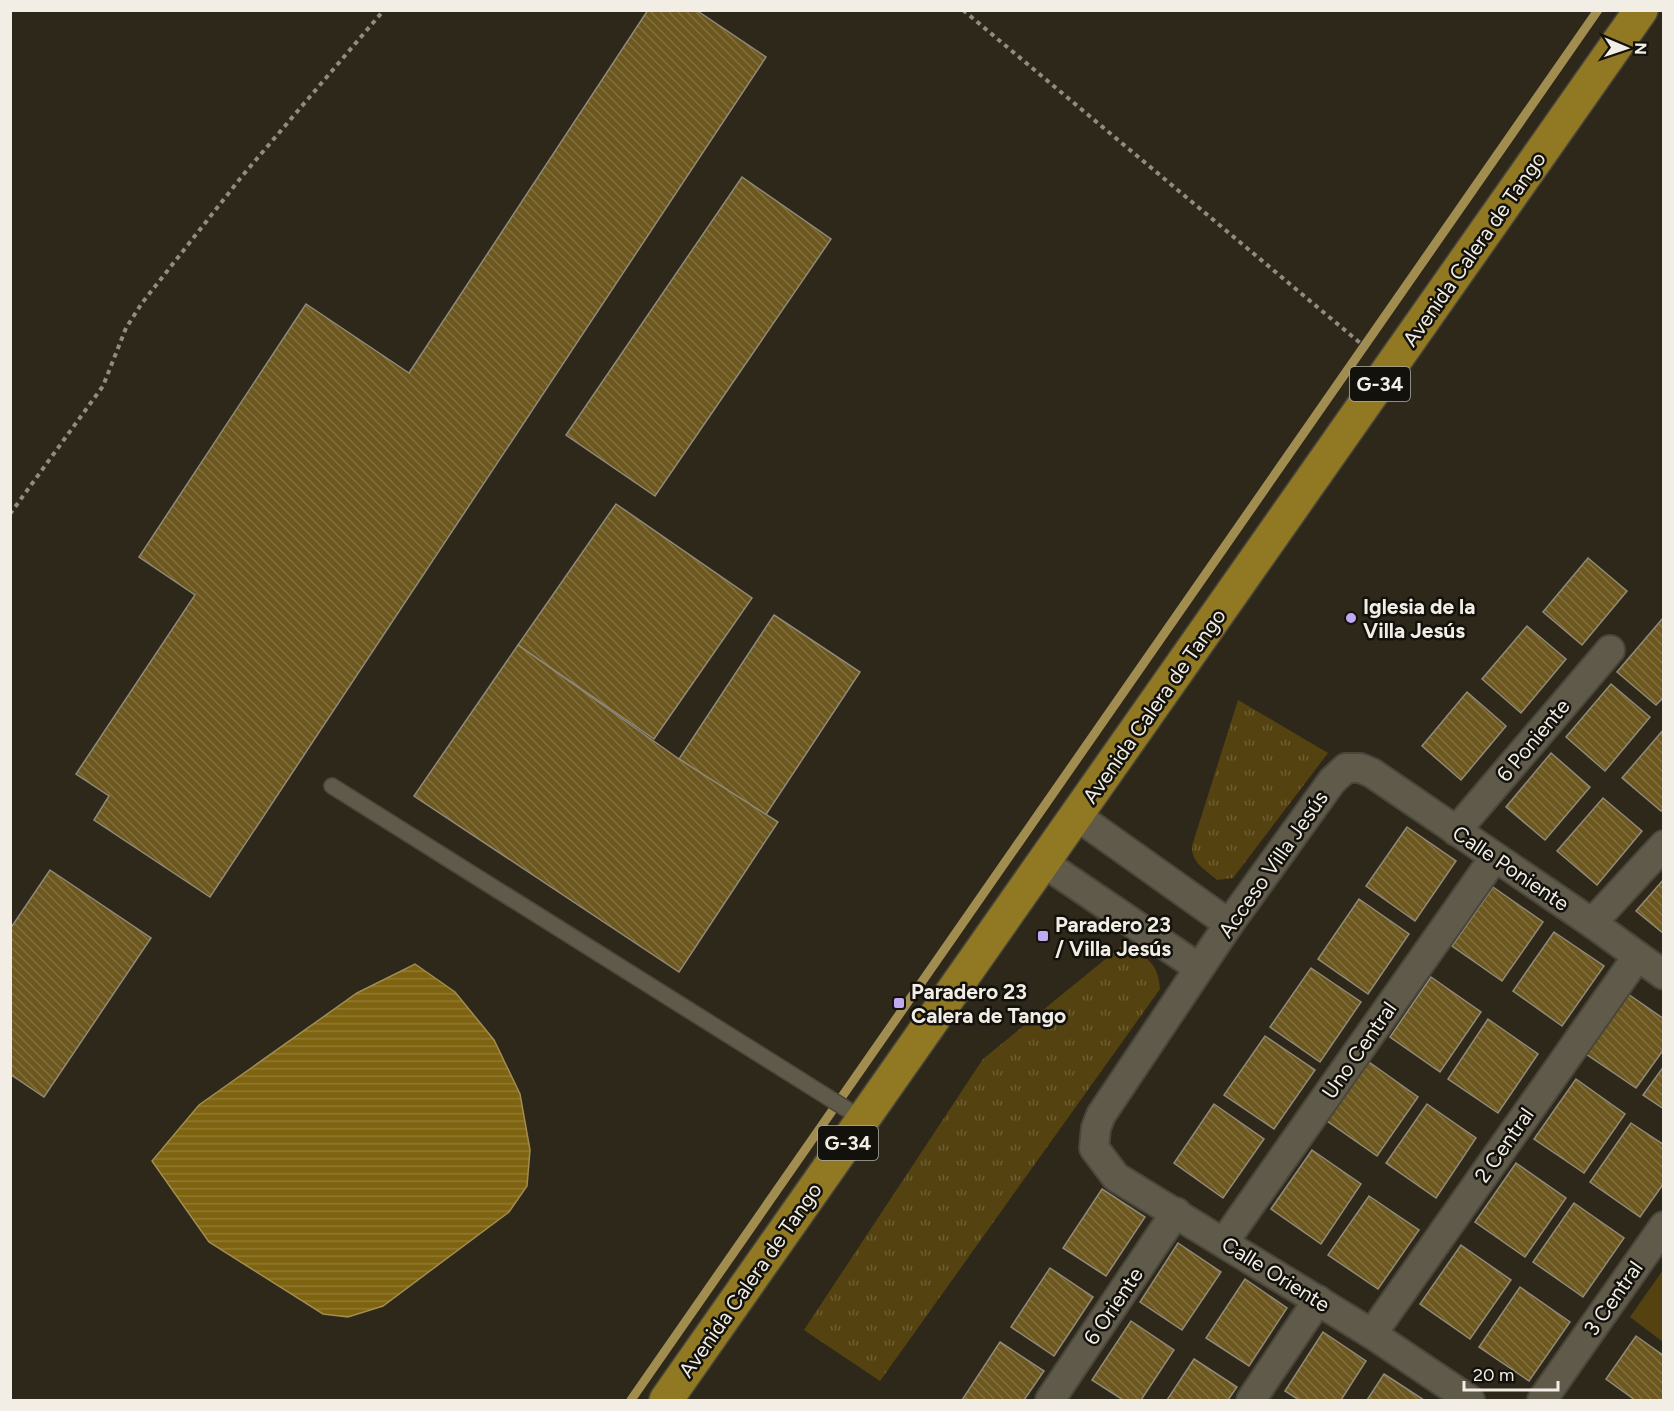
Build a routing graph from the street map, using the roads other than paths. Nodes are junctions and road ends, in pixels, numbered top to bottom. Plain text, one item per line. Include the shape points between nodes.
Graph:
1 (1641, 10) edge
2 (1610, 650) dead end
3 (1354, 768) joint
4 (332, 786) dead end
5 (1077, 816) junction
6 (1456, 831) junction
7 (1664, 844) edge
8 (1494, 858) junction
9 (1044, 864) junction
10 (1593, 923) junction
11 (1229, 924) junction
12 (1637, 957) junction
13 (1199, 968) junction
14 (1664, 975) edge
15 (857, 1115) junction
16 (1094, 1140) joint
17 (1176, 1212) junction
18 (1664, 1226) edge
19 (1224, 1242) junction
20 (1318, 1300) junction
21 (1372, 1334) junction
22 (1460, 1398) edge
23 (666, 1401) edge
24 (1050, 1401) edge
25 (1251, 1401) edge
26 (1542, 1401) edge

1 - 5 main road, Avenida Calera de Tango / G-34
2 - 6 street, 6 Poniente
3 - 6 street, Calle Poniente via 1372,773
3 - 11 street, Acceso Villa Jesús via 1339,772
4 - 15 lane
5 - 9 main road, Avenida Calera de Tango / G-34
5 - 11 street
6 - 8 street, Calle Poniente
7 - 10 street
8 - 10 street, Calle Poniente
8 - 19 street, Uno Central
9 - 13 street
9 - 15 main road, Avenida Calera de Tango / G-34
10 - 12 street, Calle Poniente
11 - 13 street, Acceso Villa Jesús
12 - 14 street, Calle Poniente
12 - 21 street, 2 Central
13 - 16 street, Acceso Villa Jesús via 1113,1092
15 - 23 main road, Avenida Calera de Tango / G-34
16 - 17 street, Calle Oriente via 1097,1155 1116,1177
17 - 19 street, Calle Oriente
17 - 24 street, 6 Oriente
18 - 26 street, 3 Central
19 - 20 street, Calle Oriente
20 - 21 street, Calle Oriente
20 - 25 street
21 - 22 street, Calle Oriente

